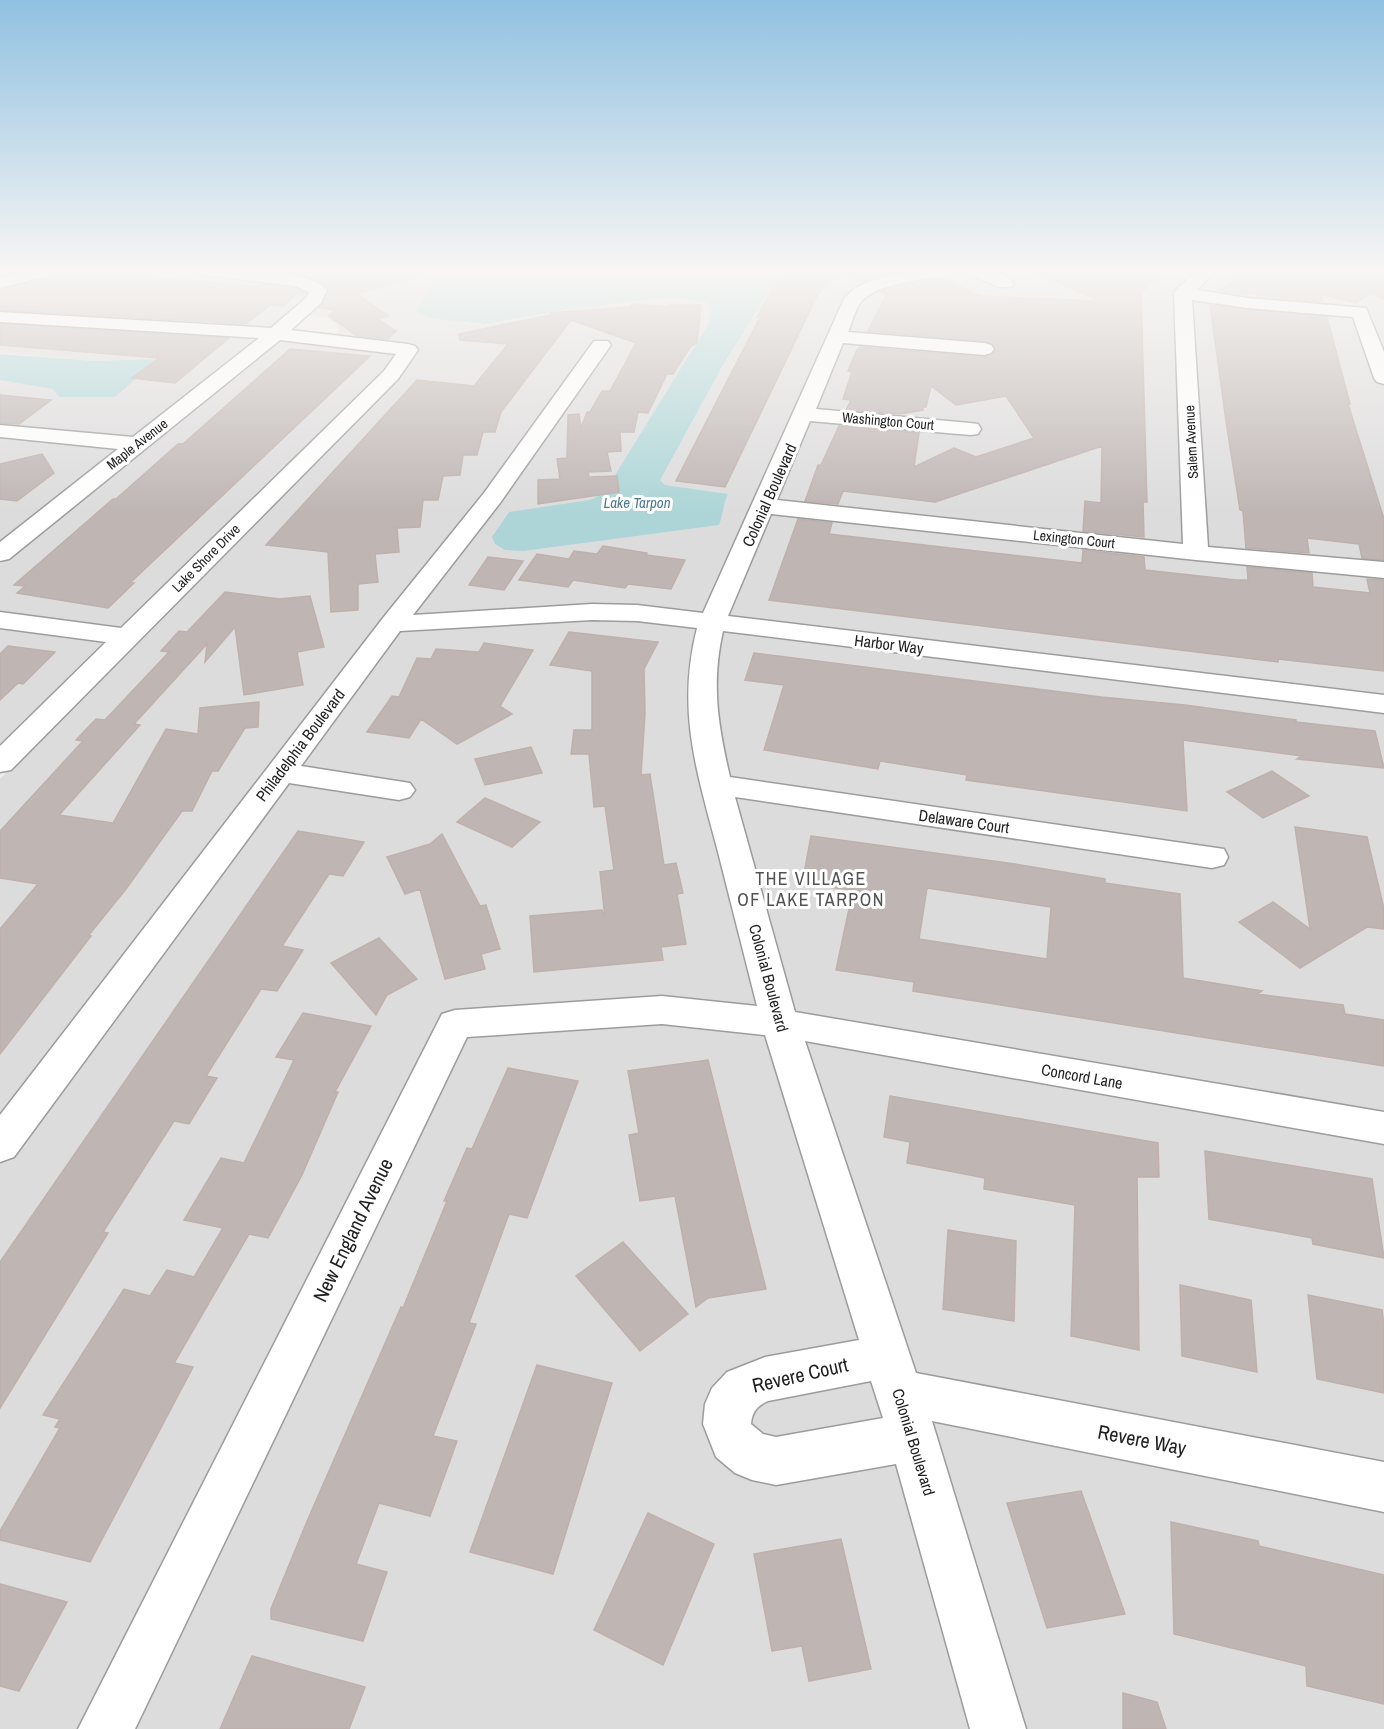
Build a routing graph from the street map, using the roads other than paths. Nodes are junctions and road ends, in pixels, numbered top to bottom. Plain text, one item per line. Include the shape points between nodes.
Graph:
1 (255, 351) edge
2 (408, 351) edge
3 (597, 351) edge
4 (830, 351) edge
5 (1187, 351) edge
6 (1374, 351) edge
7 (1384, 378) edge
8 (805, 414) junction
9 (970, 429) dead end
10 (0, 431) edge
11 (135, 444) junction
12 (764, 506) junction
13 (1196, 553) junction
14 (0, 554) edge
15 (1384, 570) edge
16 (0, 620) edge
17 (712, 622) junction
18 (392, 624) junction
19 (126, 638) junction
20 (1384, 704) edge
21 (0, 763) edge
22 (280, 772) junction
23 (716, 785) junction
24 (399, 790) dead end
25 (1212, 857) dead end
26 (780, 1023) junction
27 (1384, 1128) edge
28 (0, 1145) edge
29 (893, 1374) junction
30 (914, 1437) junction
31 (1384, 1487) edge
32 (106, 1729) edge
33 (998, 1729) edge

1 - 11 street, Maple Avenue
2 - 19 street, Lake Shore Drive via 392,375
3 - 18 street, Philadelphia Boulevard via 492,498
4 - 8 street, Colonial Boulevard
5 - 13 street, Salem Avenue
6 - 7 street
8 - 9 street, Washington Court
8 - 12 street, Colonial Boulevard
10 - 11 street
11 - 14 street, Maple Avenue
12 - 13 street, Lexington Court
12 - 17 street, Colonial Boulevard
13 - 15 street, Lexington Court
16 - 19 street
17 - 18 street, Harbor Way via 592,612
17 - 20 street, Harbor Way
17 - 23 street, Colonial Boulevard via 703,659 701,696
18 - 22 street, Philadelphia Boulevard
19 - 21 street, Lake Shore Drive
22 - 24 street
22 - 28 street, Philadelphia Boulevard
23 - 25 street, Delaware Court
23 - 26 street, Colonial Boulevard
26 - 27 street, Concord Lane
26 - 29 street, Colonial Boulevard
26 - 32 street, New England Avenue via 662,1010 455,1024
29 - 30 street, Colonial Boulevard
29 - 30 street, Revere Court via 765,1379 744,1388 729,1404 727,1424 733,1440 752,1456 776,1461
29 - 31 street, Revere Way
30 - 33 street, Colonial Boulevard

